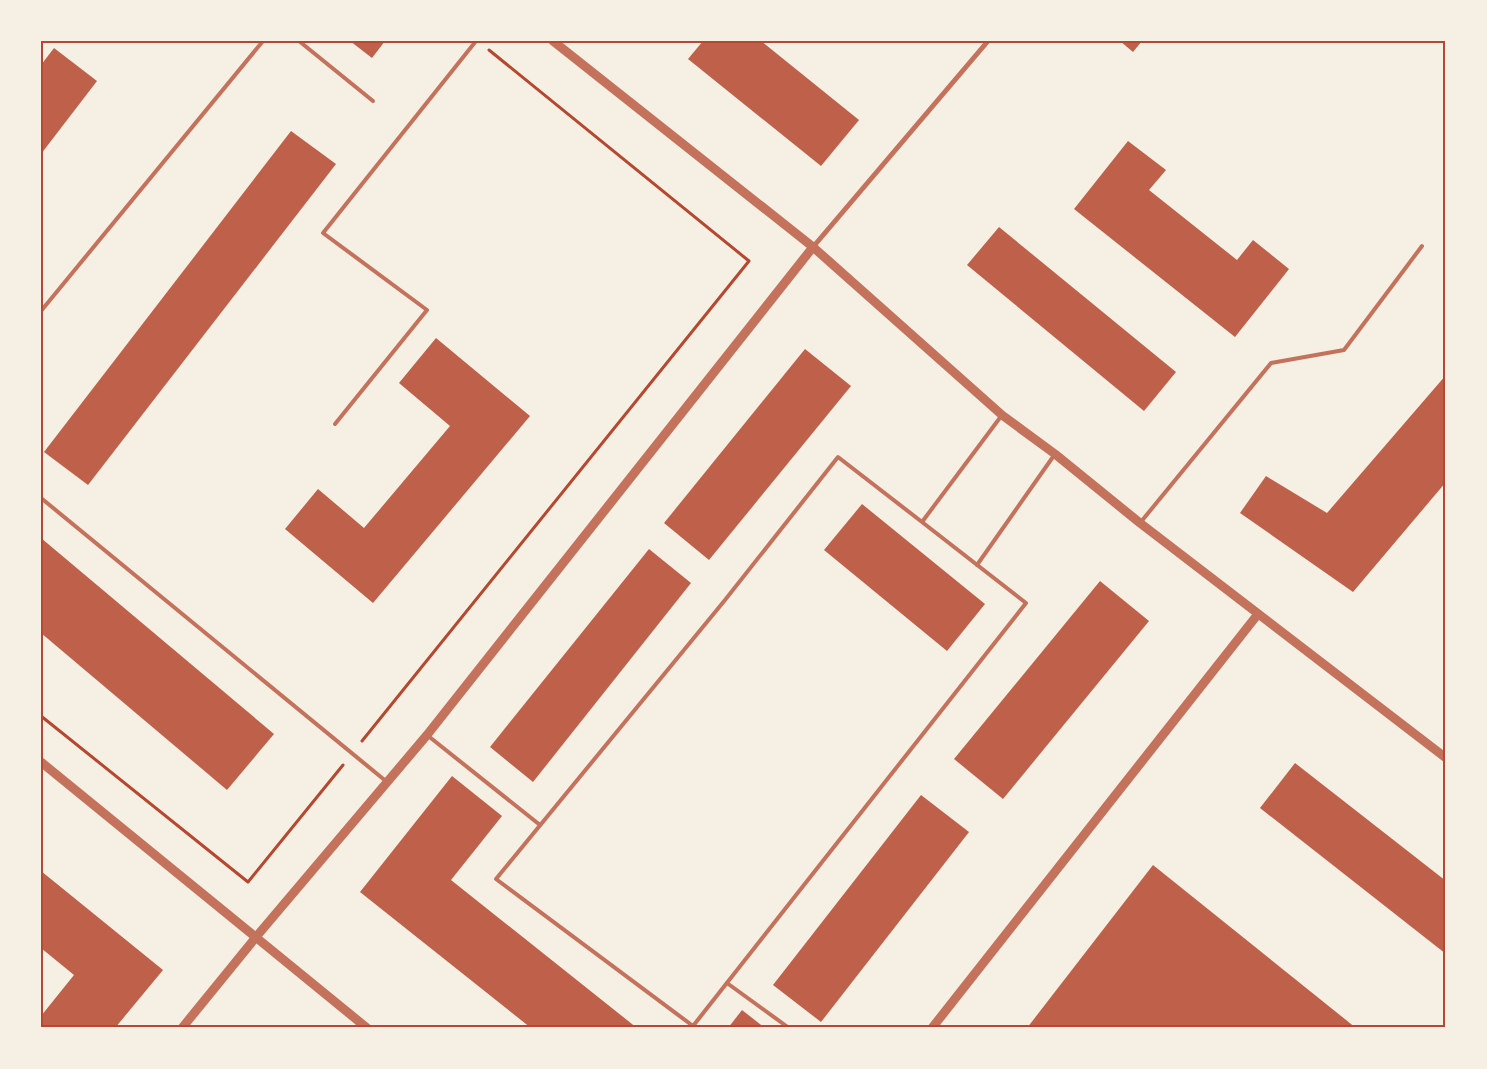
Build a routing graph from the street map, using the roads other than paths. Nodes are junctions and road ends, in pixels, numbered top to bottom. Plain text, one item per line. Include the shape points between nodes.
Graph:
1 (263, 41) edge
2 (299, 41) edge
3 (476, 41) edge
4 (554, 41) edge
5 (988, 41) edge
6 (374, 101) dead end
7 (1422, 246) dead end
8 (813, 247) junction
9 (41, 311) edge
10 (1002, 415) junction
11 (335, 424) dead end
12 (1055, 454) junction
13 (41, 498) edge
14 (922, 522) junction
15 (1140, 523) junction
16 (977, 565) junction
17 (1258, 614) junction
18 (427, 735) junction
19 (1446, 758) edge
20 (41, 762) edge
21 (388, 782) junction
22 (540, 825) junction
23 (256, 937) junction
24 (727, 983) junction
25 (182, 1028) edge
26 (367, 1028) edge
27 (789, 1028) edge
28 (932, 1028) edge

1 - 9 lane
2 - 6 lane
3 - 11 lane via 323,233 427,310
4 - 8 street
5 - 8 street
7 - 15 lane via 1344,350 1271,363
8 - 10 street
8 - 18 street
10 - 12 street
10 - 14 lane
12 - 15 street
12 - 16 lane
13 - 21 lane
14 - 16 lane
14 - 22 lane via 838,457
15 - 17 street
16 - 24 lane via 1026,603
17 - 19 street
17 - 28 street
18 - 21 street
18 - 22 lane
20 - 23 street
21 - 23 street
22 - 24 lane via 496,878 693,1026
23 - 25 street
23 - 26 street
24 - 27 lane

